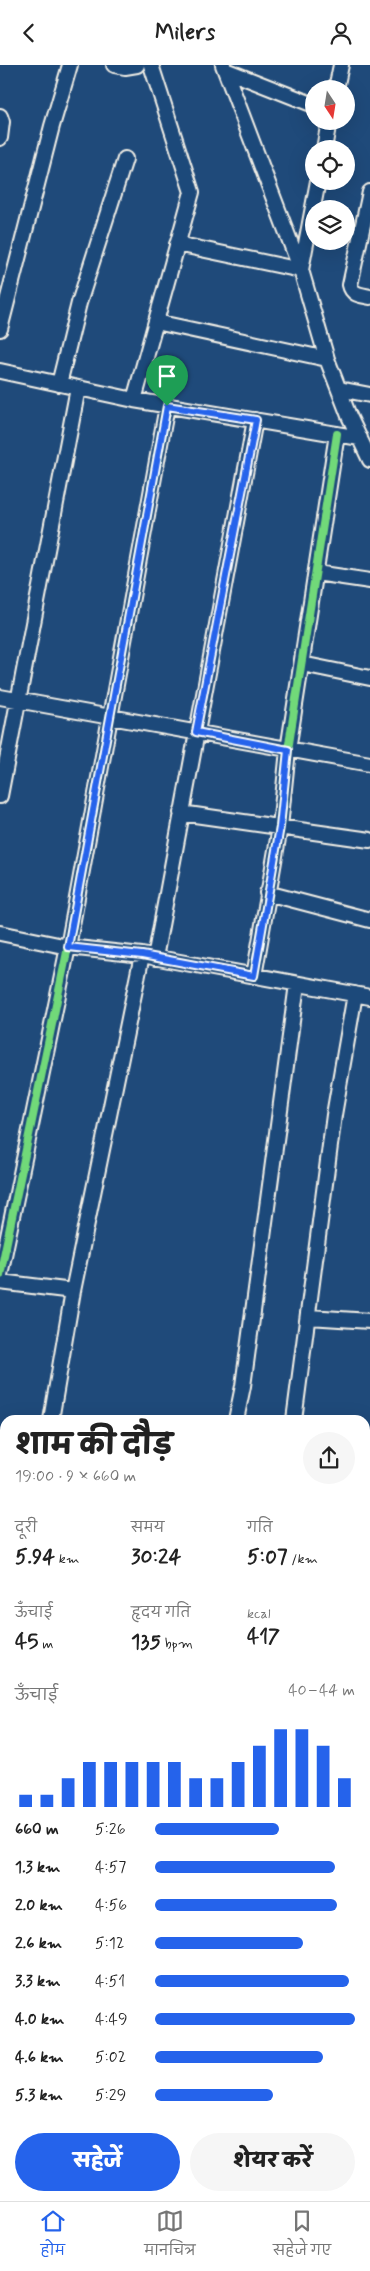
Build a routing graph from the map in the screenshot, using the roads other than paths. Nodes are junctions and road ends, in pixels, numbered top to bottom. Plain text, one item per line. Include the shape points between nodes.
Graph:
1 (70, 65) edge
2 (114, 65) edge
3 (137, 65) edge
4 (151, 65) edge
5 (341, 65) edge
6 (224, 67) edge
7 (338, 80) edge
8 (305, 101) edge
9 (0, 116) edge
10 (0, 138) edge
11 (125, 159) dead end
12 (316, 190) edge
13 (370, 192) edge
14 (177, 244) junction
15 (301, 270) junction
16 (370, 297) edge
17 (156, 322) junction
18 (0, 329) edge
19 (327, 359) junction
20 (0, 371) edge
21 (59, 384) junction
22 (78, 388) junction
23 (339, 389) junction
24 (370, 395) edge
25 (134, 400) junction
26 (167, 406) junction
27 (256, 420) junction
28 (338, 434) junction
29 (360, 438) junction
30 (370, 459) edge
31 (316, 573) junction
32 (370, 581) edge
33 (302, 665) junction
34 (370, 678) edge
35 (0, 697) edge
36 (18, 701) junction
37 (110, 717) junction
38 (196, 732) junction
39 (288, 750) junction
40 (370, 764) edge
41 (0, 796) edge
42 (181, 813) junction
43 (280, 827) junction
44 (370, 840) edge
45 (267, 893) junction
46 (370, 920) edge
47 (0, 933) edge
48 (68, 947) junction
49 (148, 957) junction
50 (254, 976) junction
51 (297, 984) junction
52 (355, 994) junction
53 (370, 997) edge
54 (0, 1275) edge
55 (0, 1282) edge
56 (73, 1291) junction
57 (309, 1317) junction
58 (370, 1321) edge
59 (52, 1415) edge
60 (237, 1415) edge
61 (295, 1415) edge

1 - 18 street
2 - 3 street
4 - 14 street via 192,192
5 - 7 street
6 - 8 street
6 - 15 street
9 - 10 street
11 - 21 street via 79,303
12 - 15 street
13 - 16 street via 350,285 354,293
14 - 15 street
14 - 17 street
15 - 19 street
17 - 19 street
17 - 25 street
19 - 23 street
20 - 21 street
21 - 22 street
22 - 25 street
22 - 36 street
23 - 24 street
23 - 29 street
25 - 26 street
26 - 27 street
26 - 37 street
27 - 28 street
27 - 38 street
28 - 29 street
28 - 31 street
29 - 30 street
31 - 32 street
31 - 33 street
33 - 34 street
33 - 39 street
35 - 36 street
36 - 37 street
36 - 41 street
37 - 38 street
37 - 48 street
38 - 39 street
38 - 42 street
39 - 40 street
39 - 43 street
42 - 43 street
42 - 49 street
43 - 44 street
43 - 45 street
45 - 46 street
45 - 50 street
47 - 48 street
48 - 49 street
48 - 54 street
49 - 50 street
49 - 56 street
50 - 51 street
51 - 52 street
51 - 60 street
52 - 53 street
52 - 57 street via 334,1115
55 - 56 street
56 - 59 street
57 - 58 street
57 - 61 street

